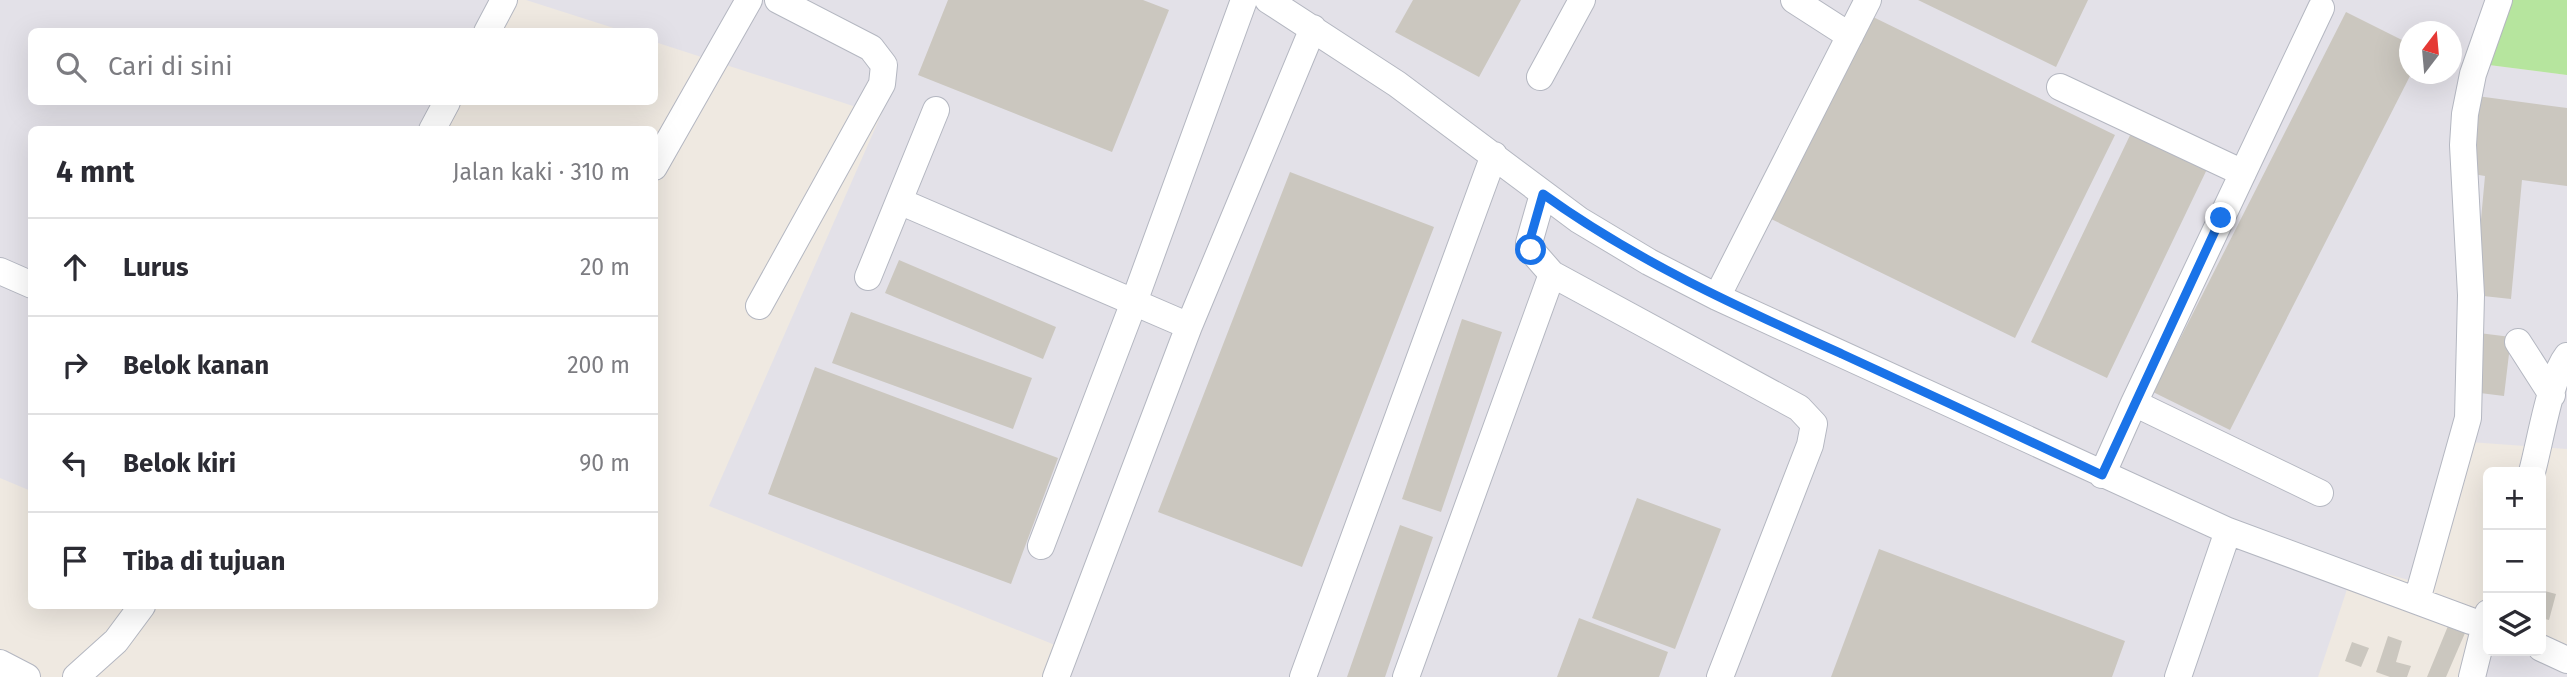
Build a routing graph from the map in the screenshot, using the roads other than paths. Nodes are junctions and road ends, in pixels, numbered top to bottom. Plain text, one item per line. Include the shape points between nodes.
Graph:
1 (504, 0) edge
2 (749, 0) edge
3 (778, 0) edge
4 (1244, 0) edge
5 (1268, 0) edge
6 (1583, 0) edge
7 (1794, 0) edge
8 (1868, 0) edge
9 (2499, 0) edge
10 (2321, 8) dead end
11 (489, 28) edge
12 (1313, 28) junction
13 (1850, 36) junction
14 (1540, 77) dead end
15 (2060, 87) dead end
16 (445, 105) edge
17 (936, 110) dead end
18 (434, 126) edge
19 (1494, 155) junction
20 (658, 160) edge
21 (2243, 173) junction
22 (1543, 194) junction
23 (899, 201) junction
24 (0, 271) edge
25 (1552, 274) junction
26 (867, 277) dead end
27 (28, 283) edge
28 (1717, 297) junction
29 (1134, 302) junction
30 (759, 306) dead end
31 (1189, 326) junction
32 (2518, 342) dead end
33 (2567, 356) edge
34 (2552, 395) junction
35 (2134, 402) junction
36 (2533, 467) edge
37 (2102, 475) junction
38 (2320, 493) dead end
39 (2228, 531) junction
40 (1041, 546) dead end
41 (2417, 600) junction
42 (140, 609) edge
43 (2483, 620) edge
44 (2483, 635) edge
45 (2546, 650) edge
46 (2567, 660) edge
47 (0, 663) edge
48 (2183, 676) edge
49 (27, 677) edge
50 (76, 677) edge
51 (1056, 677) edge
52 (1303, 677) edge
53 (1406, 677) edge
54 (1720, 677) edge
55 (2472, 677) edge

1 - 11 street
2 - 20 street
3 - 30 street via 872,48 884,65 882,84
4 - 29 street
5 - 12 street
6 - 14 street
7 - 13 street
8 - 13 street
9 - 41 street via 2473,74 2465,114 2471,295 2468,418
10 - 21 street
12 - 19 street
12 - 31 street
13 - 28 street
15 - 21 street
16 - 18 street
17 - 23 street
19 - 22 street
19 - 52 street
21 - 35 street
22 - 25 street via 1529,243
22 - 28 street via 1649,262
23 - 26 street
23 - 29 street
24 - 27 street
25 - 53 street
25 - 54 street via 1799,408 1814,424 1810,445
28 - 37 street
29 - 31 street
29 - 40 street
31 - 51 street
32 - 34 street
33 - 34 street
34 - 36 street
35 - 37 street
35 - 38 street
37 - 39 street
39 - 41 street
39 - 48 street
41 - 43 street via 2471,621
42 - 50 street via 116,641
44 - 55 street
45 - 46 street
47 - 49 street

